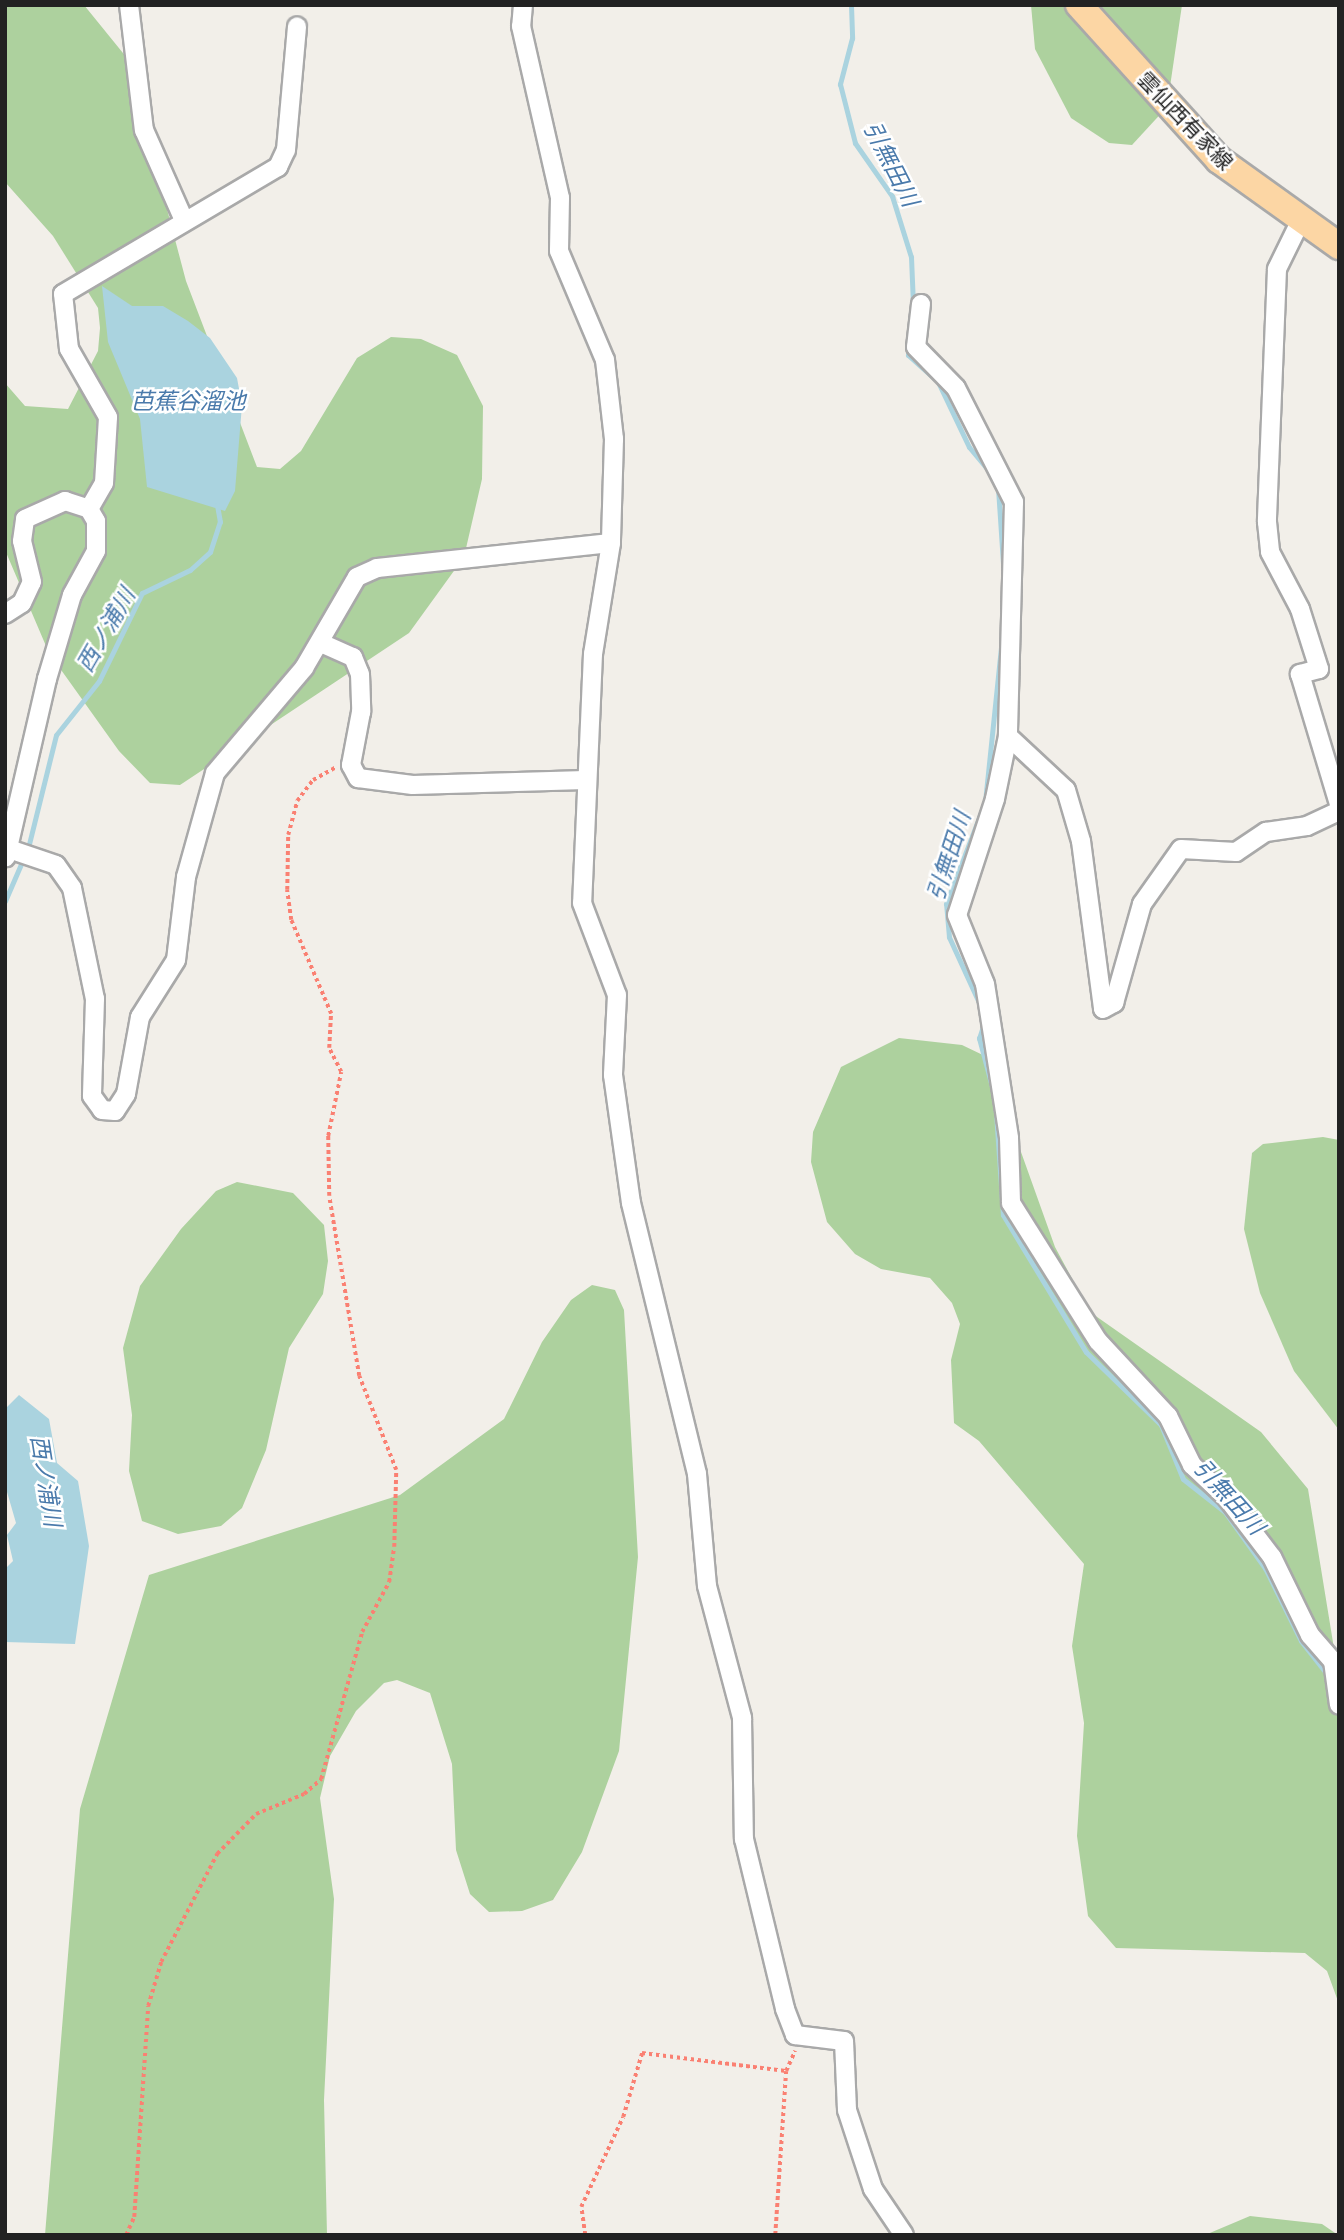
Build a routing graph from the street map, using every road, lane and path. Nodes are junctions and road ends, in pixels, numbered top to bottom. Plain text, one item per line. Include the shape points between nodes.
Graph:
1 (129, 5) edge
2 (523, 5) edge
3 (1079, 5) edge
4 (297, 26) dead end
5 (183, 218) junction
6 (1301, 220) junction
7 (1339, 246) edge
8 (921, 304) dead end
9 (89, 509) junction
10 (611, 543) junction
11 (5, 614) edge
12 (321, 643) junction
13 (1008, 736) junction
14 (351, 765) junction
15 (585, 780) junction
16 (1339, 804) edge
17 (1339, 811) edge
18 (8, 854) edge
19 (1336, 1688) edge
20 (795, 2035) junction
21 (786, 2070) junction
22 (125, 2235) edge
23 (585, 2235) edge
24 (775, 2235) edge
25 (904, 2235) edge

1 - 5 street via 144,130
2 - 10 street via 521,26 560,198 559,251 605,360 614,439
3 - 6 main road, 雲仙西有家線 via 1219,160
4 - 5 street via 286,150 278,167 265,180
5 - 9 street via 63,293 69,349 108,417 104,483
6 - 7 main road, 雲仙西有家線
6 - 16 street via 1277,269 1267,522 1270,552 1319,669 1300,674
8 - 13 street via 916,346 956,388 1014,502
9 - 11 street via 65,501 25,519 22,541 32,582 22,603
9 - 18 street via 96,521 96,551 72,595 47,679
10 - 12 street via 366,571 348,588
10 - 15 street via 593,654
12 - 14 street via 353,657 360,674 361,712
12 - 18 street via 215,773 186,877 176,960 140,1017 126,1094 115,1111 102,1111 92,1096 95,999 72,888 56,865
13 - 17 street via 1066,790 1081,841 1103,1009 1114,1003 1142,904 1181,849 1236,852 1266,832 1307,826
13 - 19 street via 957,915 985,984 1009,1138 1011,1203 1098,1341 1168,1416 1192,1465 1227,1498 1272,1557
14 - 15 street via 358,778 413,785
14 - 22 path via 313,780 297,801 288,835 287,890 291,920 331,1014 329,1048 341,1072 328,1136 329,1196 359,1376 396,1470 389,1582 362,1632 321,1779 304,1794 256,1814 217,1854 161,1962 148,2006 134,2217
15 - 20 street via 582,903 617,995 613,1074 626,1176 697,1474 707,1586 742,1718 744,1839
20 - 21 path via 794,2061
20 - 25 street via 844,2041 847,2110 873,2189
21 - 23 path via 642,2053 623,2117 581,2207
21 - 24 path

